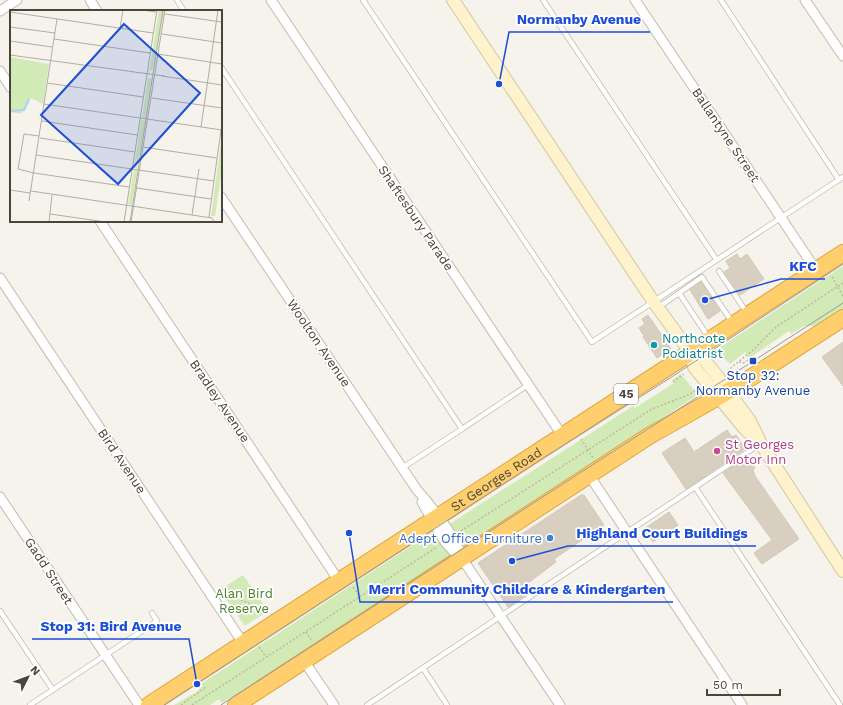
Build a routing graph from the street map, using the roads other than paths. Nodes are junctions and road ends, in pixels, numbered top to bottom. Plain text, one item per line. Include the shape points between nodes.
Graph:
1 (17, 0) edge
2 (90, 0) edge
3 (177, 0) edge
4 (271, 0) edge
5 (363, 0) edge
6 (454, 0) edge
7 (543, 0) edge
8 (635, 0) edge
9 (720, 0) edge
10 (806, 0) edge
11 (96, 10) edge
12 (183, 10) edge
13 (0, 11) edge
14 (843, 56) edge
15 (222, 68) edge
16 (0, 71) edge
17 (10, 86) edge
18 (841, 178) edge
19 (222, 198) edge
20 (780, 217) junction
21 (101, 222) edge
22 (843, 253) edge
23 (716, 259) junction
24 (820, 267) junction
25 (719, 271) dead end
26 (0, 278) edge
27 (679, 293) junction
28 (655, 305) junction
29 (748, 315) junction
30 (843, 318) edge
31 (733, 324) junction
32 (710, 339) junction
33 (690, 352) junction
34 (528, 385) junction
35 (724, 394) junction
36 (462, 428) junction
37 (567, 432) junction
38 (761, 444) junction
39 (402, 468) junction
40 (594, 472) junction
41 (695, 486) junction
42 (0, 496) edge
43 (434, 518) junction
44 (626, 532) junction
45 (462, 558) junction
46 (843, 571) edge
47 (339, 580) junction
48 (0, 611) edge
49 (152, 613) dead end
50 (500, 617) junction
51 (243, 643) junction
52 (106, 655) junction
53 (304, 661) junction
54 (423, 668) junction
55 (53, 690) junction
56 (30, 705) edge
57 (139, 705) edge
58 (148, 705) edge
59 (236, 705) edge
60 (334, 705) edge
61 (367, 705) edge
62 (448, 705) edge
63 (560, 705) edge
64 (742, 705) edge
65 (840, 705) edge

1 - 13 street
2 - 11 street
3 - 12 lane
4 - 34 street, Shaftesbury Parade
5 - 28 lane via 592,342
6 - 28 main road
7 - 23 lane
8 - 20 street, Ballantyne Street
9 - 18 lane
10 - 14 street
15 - 36 lane
16 - 17 street
18 - 20 lane
19 - 39 street, Woolton Avenue
20 - 23 lane
20 - 24 street, Ballantyne Street
21 - 47 street, Bradley Avenue
22 - 24 highway, St Georges Road / 45
23 - 28 lane
24 - 29 highway, St Georges Road / 45
25 - 29 lane
26 - 51 street, Bird Avenue
27 - 28 lane
27 - 31 lane via 702,278
27 - 32 lane
28 - 33 main road
29 - 31 highway, St Georges Road / 45
30 - 35 highway
31 - 32 highway, St Georges Road / 45
32 - 33 highway, St Georges Road / 45
33 - 35 main road via 694,367
33 - 35 main road via 702,357 718,377
33 - 37 highway, St Georges Road / 45
34 - 36 lane
34 - 37 street, Shaftesbury Parade
35 - 38 main road via 744,428
35 - 40 highway via 667,425
36 - 39 lane
37 - 43 highway, St Georges Road / 45
38 - 41 lane
38 - 46 main road
39 - 43 street, Woolton Avenue
40 - 44 street
40 - 45 highway
41 - 44 lane
41 - 65 lane
42 - 52 street, Gadd Street
43 - 45 street, Woolton Avenue via 451,551
43 - 47 highway, St Georges Road / 45
44 - 50 lane
44 - 64 street
45 - 50 street, Woolton Avenue
45 - 53 highway
47 - 51 highway, St Georges Road / 45
48 - 55 lane
49 - 52 lane via 157,621
50 - 54 lane
50 - 63 street, Woolton Avenue
51 - 58 highway, St Georges Road / 45
52 - 55 lane
52 - 57 street, Gadd Street
53 - 59 highway
53 - 60 street
54 - 61 lane
54 - 62 lane
55 - 56 lane

